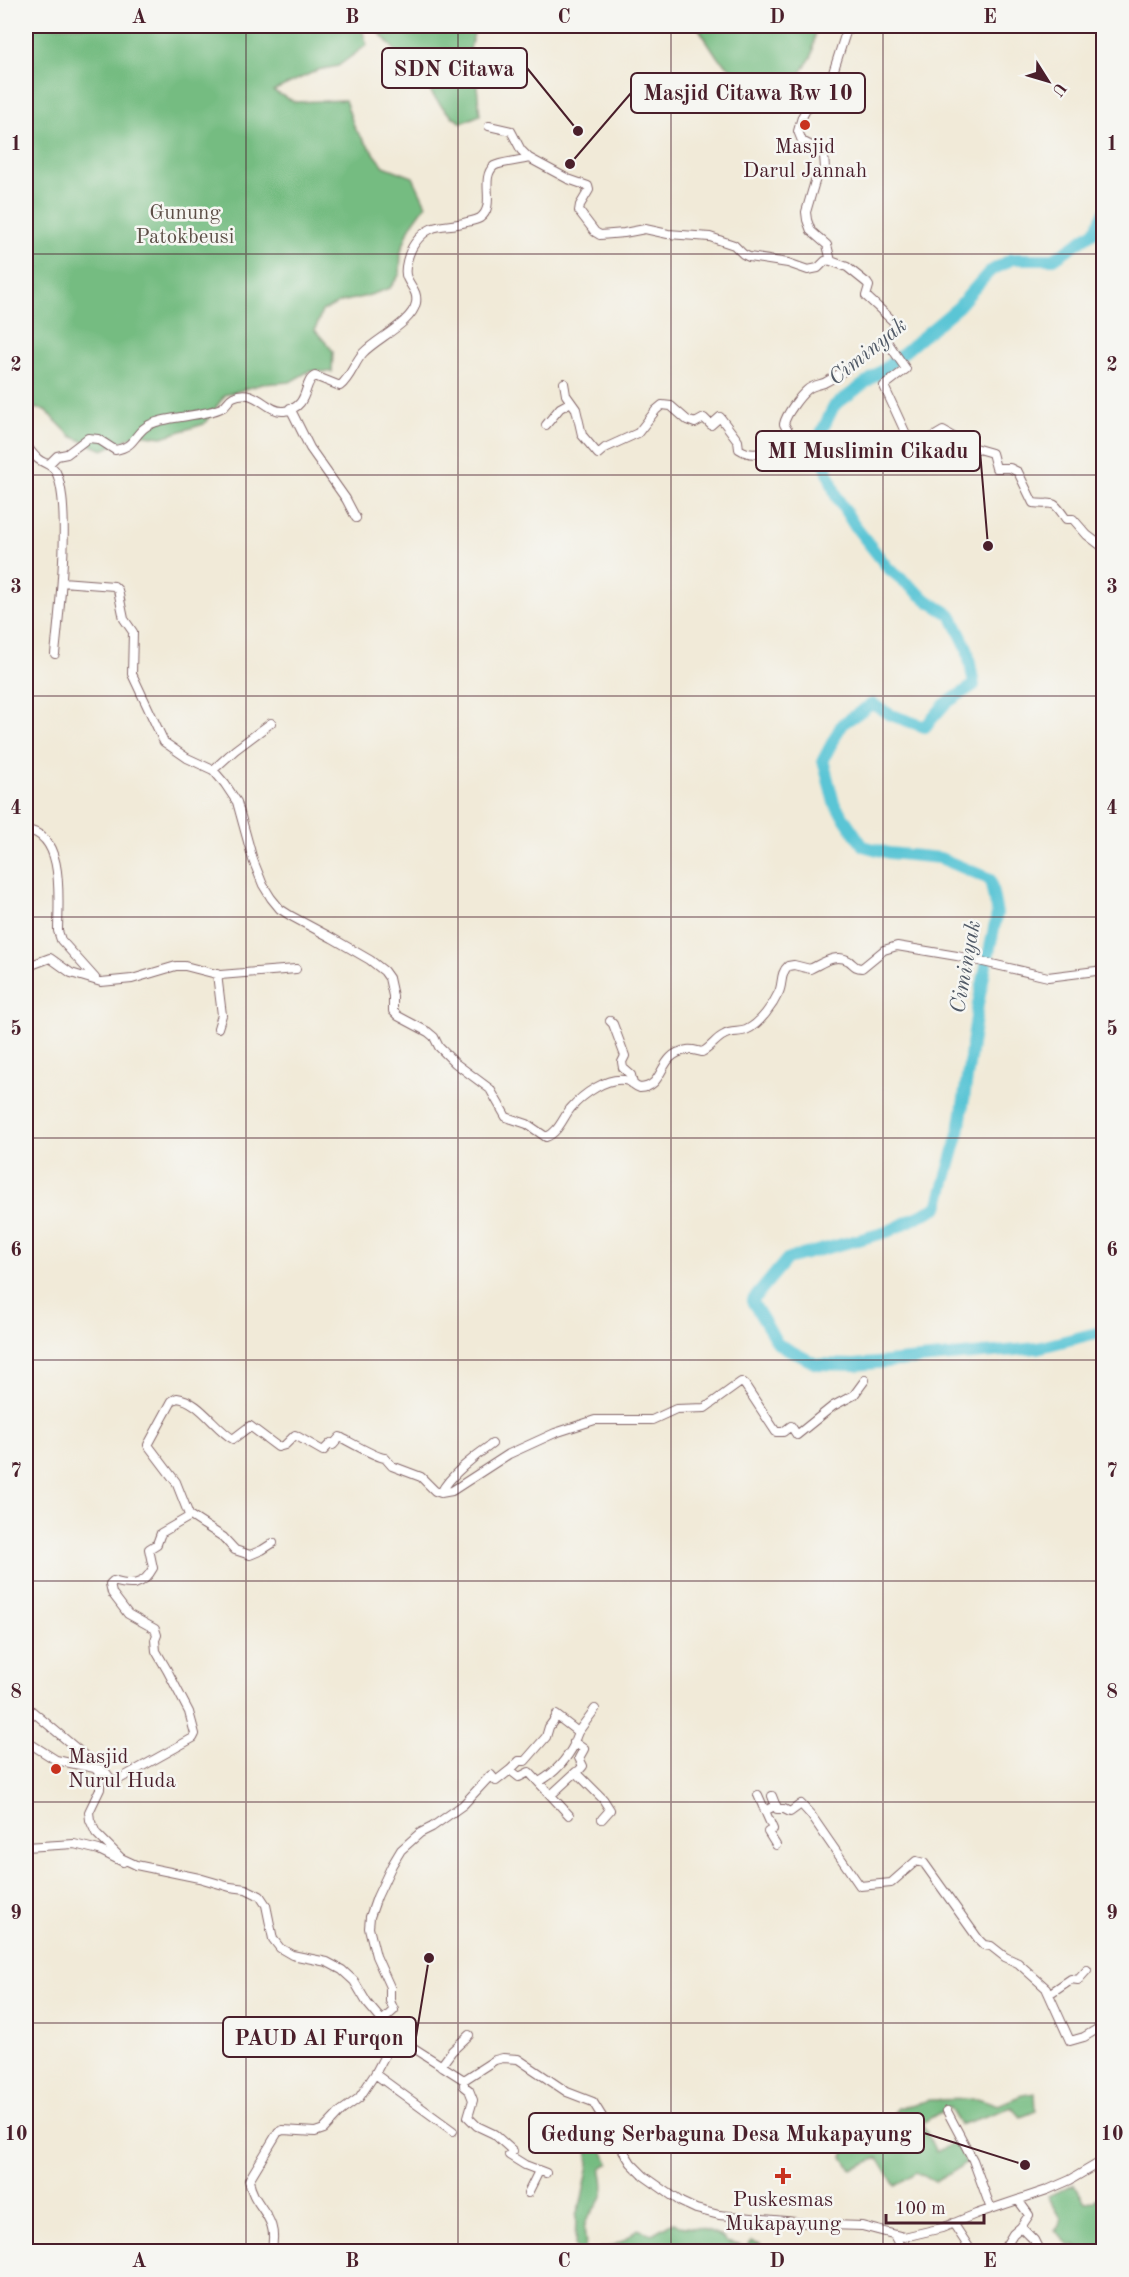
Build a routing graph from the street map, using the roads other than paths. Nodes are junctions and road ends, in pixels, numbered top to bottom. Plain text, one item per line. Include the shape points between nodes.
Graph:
1 (848, 26) edge
2 (489, 126) dead end
3 (529, 158) junction
4 (830, 260) junction
5 (886, 340) junction
6 (564, 383) dead end
7 (571, 402) junction
8 (290, 408) junction
9 (546, 425) dead end
10 (26, 445) edge
11 (49, 464) junction
12 (356, 518) dead end
13 (1104, 548) edge
14 (62, 582) junction
15 (55, 654) dead end
16 (271, 723) dead end
17 (213, 770) junction
18 (26, 830) edge
19 (26, 967) edge
20 (296, 969) dead end
21 (1104, 970) edge
22 (221, 974) junction
23 (95, 978) junction
24 (610, 1021) dead end
25 (218, 1028) dead end
26 (633, 1084) junction
27 (865, 1380) dead end
28 (492, 1444) dead end
29 (441, 1493) junction
30 (189, 1515) junction
31 (273, 1543) dead end
32 (26, 1706) edge
33 (595, 1709) dead end
34 (578, 1732) junction
35 (26, 1741) edge
36 (575, 1743) junction
37 (95, 1768) junction
38 (510, 1770) junction
39 (577, 1773) junction
40 (539, 1782) junction
41 (758, 1795) dead end
42 (551, 1796) junction
43 (772, 1796) dead end
44 (776, 1805) junction
45 (765, 1811) junction
46 (569, 1815) dead end
47 (602, 1819) dead end
48 (776, 1845) dead end
49 (26, 1847) edge
50 (131, 1863) junction
51 (1087, 1970) dead end
52 (1049, 1994) junction
53 (382, 2021) junction
54 (1104, 2025) edge
55 (395, 2036) junction
56 (469, 2036) dead end
57 (441, 2066) junction
58 (375, 2074) junction
59 (464, 2080) junction
60 (947, 2111) dead end
61 (453, 2131) dead end
62 (1104, 2160) edge
63 (528, 2193) dead end
64 (1018, 2200) junction
65 (991, 2209) junction
66 (952, 2223) junction
67 (1022, 2226) junction
68 (894, 2235) junction
69 (271, 2252) edge
70 (900, 2252) edge
71 (972, 2252) edge
72 (1002, 2252) edge
73 (1040, 2252) edge

1 - 4 street via 829,85 822,99 804,112 798,131 802,141 819,148 824,155 825,169 816,178 806,215 811,231 827,245
2 - 3 street via 511,131
3 - 4 street via 588,186 579,211 600,235 645,229 710,237 734,245 749,257 808,270
3 - 8 street via 500,164 490,171 488,208 480,219 437,225 413,245 406,276 417,301 406,320 363,353 340,387 315,376 304,399
4 - 5 street via 847,267 867,283 866,296 896,325
5 - 7 street via 842,372 807,390 787,413 784,423 790,435 778,447 774,445 755,455 739,449 738,441 720,417 711,425 704,418 695,423 671,406 663,405 638,433 598,454 582,435
5 - 13 street via 906,366 884,386 912,447 943,431 971,447 992,453 996,468 1010,468 1022,476 1033,503 1053,504
6 - 7 street
7 - 9 street via 560,408
8 - 11 street via 275,409 257,397 233,397 224,406 204,413 153,423 122,449 115,450 98,439 88,438
8 - 12 street via 310,448
10 - 11 street via 40,461
11 - 14 street via 57,473 62,495
14 - 15 street
14 - 17 street via 117,587 124,619 133,632 132,674 164,742
16 - 17 street
17 - 26 street via 237,802 253,860 276,903 291,916 384,971 389,978 393,1011 434,1037 455,1063 489,1089 506,1117 550,1136 572,1107 596,1088 621,1081
18 - 23 street via 38,833 57,862 61,940
19 - 23 street via 50,958 71,973
20 - 22 street
21 - 26 street via 1056,978 897,946 884,950 862,968 838,957 810,969 788,966 779,991 752,1027 731,1031 702,1052 687,1050 672,1055 650,1086 640,1088
22 - 23 street via 176,966 132,979 101,982
22 - 25 street via 222,1015
24 - 26 street via 625,1056 623,1068 631,1075
27 - 29 street via 854,1395 833,1406 797,1435 791,1425 776,1432 741,1382 705,1408 676,1409 651,1420 595,1420 555,1433 525,1445 452,1491
28 - 29 street
29 - 30 street via 421,1477 340,1437 323,1452 295,1435 278,1447 250,1426 233,1439 187,1400 177,1398 148,1445 176,1482
30 - 31 street via 223,1537 235,1550 250,1555
30 - 37 street via 161,1533 157,1544 149,1549 153,1568 145,1577 130,1586 113,1581 110,1584 128,1614 156,1629 156,1651 189,1712 195,1734 116,1781 104,1770
32 - 37 street
33 - 34 street
34 - 36 street
34 - 38 street via 557,1715 546,1737 525,1761 519,1761
35 - 37 street via 56,1760
36 - 39 street via 584,1749 579,1758 583,1766
36 - 40 street via 559,1767
37 - 50 street via 101,1784 89,1812 92,1827
38 - 40 street via 519,1777 529,1772
38 - 53 street via 496,1781 491,1775 463,1805 401,1850 392,1865 369,1921 394,2010
39 - 42 street
39 - 47 street via 610,1810
40 - 42 street
41 - 45 street
42 - 46 street
43 - 44 street
44 - 45 street
44 - 52 street via 777,1809 790,1812 801,1804 861,1886 891,1883 916,1861 924,1863 979,1940 1018,1963
45 - 48 street via 773,1829 768,1832
49 - 50 street via 74,1844
50 - 53 street via 246,1889 260,1896 276,1945 292,1956 327,1962 342,1970
51 - 52 street via 1078,1980 1071,1979
52 - 54 street via 1071,2042
53 - 55 street
55 - 57 street
55 - 58 street
56 - 57 street
57 - 59 street
58 - 61 street
58 - 69 street via 359,2098 324,2129 283,2130 275,2135 249,2181 271,2222
59 - 63 street via 473,2100 468,2117 513,2151 509,2155 543,2172
59 - 68 street via 495,2060 518,2059 567,2092 593,2103 636,2169 696,2210 862,2226
60 - 65 street via 973,2160
62 - 64 street via 1070,2180
64 - 65 street
64 - 67 street via 1029,2215
65 - 66 street
66 - 68 street via 912,2235
66 - 71 street
67 - 72 street
67 - 73 street
68 - 70 street

